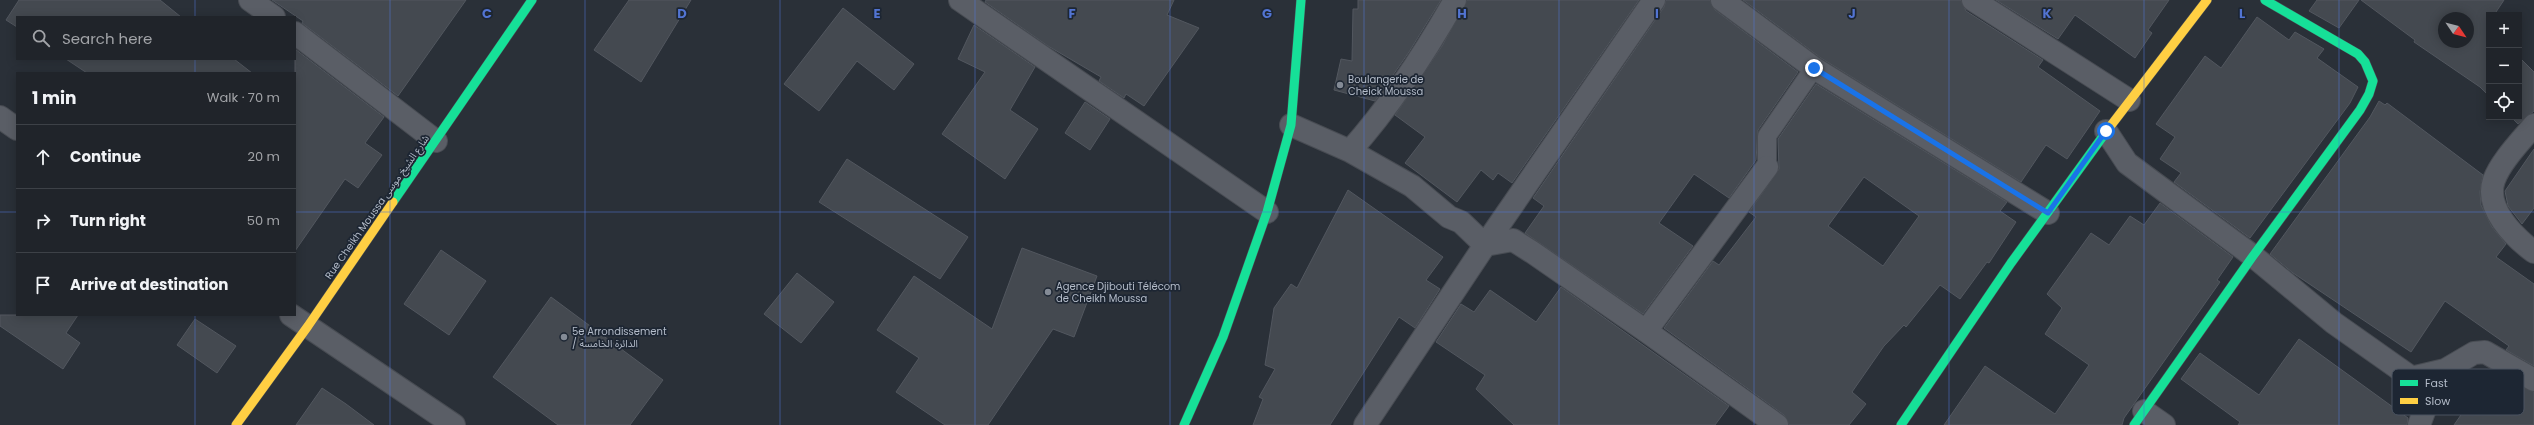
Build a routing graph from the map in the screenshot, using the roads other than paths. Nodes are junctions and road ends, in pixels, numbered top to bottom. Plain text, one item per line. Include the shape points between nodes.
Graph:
1 (532, 0) edge
2 (960, 0) edge
3 (1301, 0) edge
4 (1455, 0) edge
5 (1654, 0) edge
6 (1722, 0) edge
7 (1973, 0) edge
8 (2207, 0) edge
9 (2265, 0) edge
10 (296, 34) edge
11 (1814, 68) junction
12 (2129, 100) junction
13 (0, 117) edge
14 (1291, 125) junction
15 (16, 128) edge
16 (2533, 129) edge
17 (2106, 131) junction
18 (436, 141) junction
19 (1350, 151) junction
20 (1767, 168) joint
21 (1267, 212) junction
22 (2048, 213) junction
23 (1485, 245) junction
24 (2534, 252) edge
25 (2253, 256) junction
26 (300, 320) edge
27 (1646, 331) junction
28 (2398, 369) edge
29 (2447, 369) edge
30 (2515, 369) edge
31 (2524, 374) edge
32 (2534, 380) edge
33 (2423, 415) edge
34 (2139, 418) edge
35 (236, 425) edge
36 (454, 425) edge
37 (1184, 425) edge
38 (1365, 425) edge
39 (1777, 425) edge
40 (1901, 425) edge
41 (2164, 425) edge
42 (2419, 425) edge

1 - 18 street, Rue Cheikh Moussa شارع الشيخ موسى
2 - 21 street
3 - 14 street
4 - 19 street via 1426,50 1370,129
5 - 23 street
6 - 11 street
7 - 12 street
8 - 12 street
9 - 25 street via 2358,54 2369,66 2374,78 2371,92 2360,110
10 - 18 street
11 - 20 lane via 1767,136
11 - 22 street
12 - 17 street
13 - 15 street
14 - 19 street
14 - 21 street
16 - 24 street via 2494,181 2492,198 2507,226
17 - 22 street
17 - 25 street via 2127,163
18 - 26 street, Rue Cheikh Moussa شارع الشيخ موسى
19 - 23 street via 1412,186 1449,217 1461,222
20 - 27 street
21 - 37 street via 1223,337
22 - 40 street via 1964,327
23 - 27 street via 1513,240
23 - 38 street
25 - 28 street via 2334,323
25 - 34 street
26 - 35 street, Rue Cheikh Moussa شارع الشيخ موسى
26 - 36 street
27 - 39 street
29 - 30 street via 2474,354 2485,352
31 - 32 street
33 - 42 street
34 - 41 street

